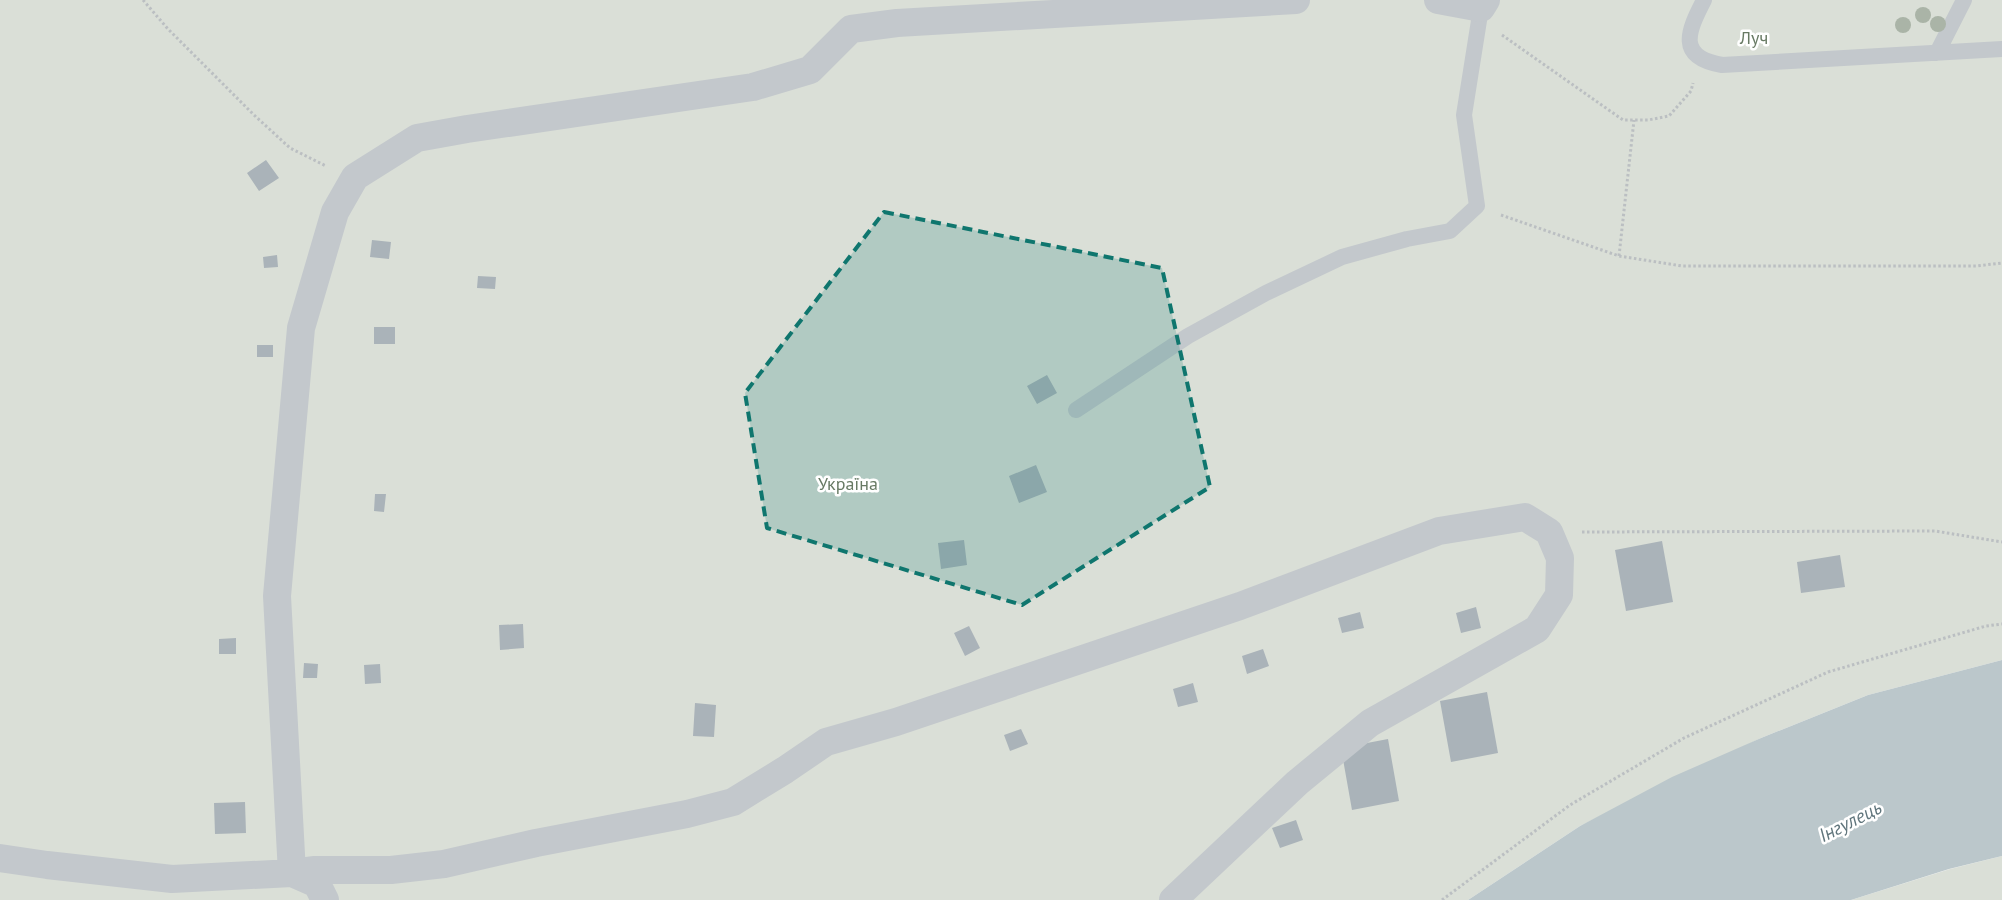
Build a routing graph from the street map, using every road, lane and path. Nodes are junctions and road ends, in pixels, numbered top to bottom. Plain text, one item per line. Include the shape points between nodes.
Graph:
1 (143, 0) edge
2 (1296, 0) edge
3 (1438, 0) edge
4 (1704, 0) edge
5 (1964, 0) edge
6 (1484, 4) edge
7 (2002, 49) edge
8 (1937, 53) junction
9 (1697, 58) junction
10 (1634, 120) junction
11 (364, 171) junction
12 (1477, 206) junction
13 (1619, 256) junction
14 (2002, 263) edge
15 (1076, 410) dead end
16 (1549, 532) junction
17 (2002, 542) edge
18 (2002, 624) edge
19 (0, 858) edge
20 (292, 874) junction
21 (325, 900) edge
22 (1173, 900) edge
23 (1442, 900) edge

1 - 11 path via 226,89 290,148 328,166
2 - 11 street via 897,23 851,29 810,70 753,87 417,138
3 - 6 street
4 - 9 lane via 1691,27 1691,50
5 - 8 lane
6 - 10 path via 1506,38 1623,120
6 - 12 lane via 1464,115
7 - 8 lane
8 - 9 lane via 1722,65
9 - 10 path via 1691,91 1669,116
10 - 13 path
11 - 20 street via 355,177 335,212 300,328 277,596
12 - 13 path
12 - 15 lane via 1450,231 1342,257 1266,293 1188,336
13 - 14 path via 1682,266 1976,266
16 - 17 path via 1935,531
16 - 20 street via 1525,517 1439,531 1221,612 896,722 826,742 733,802 444,864 391,870 315,870
16 - 22 street via 1560,558 1559,595 1537,629 1370,723 1297,783
18 - 23 path via 1828,672 1684,738 1570,805
19 - 20 street via 172,879
20 - 21 street via 317,884

